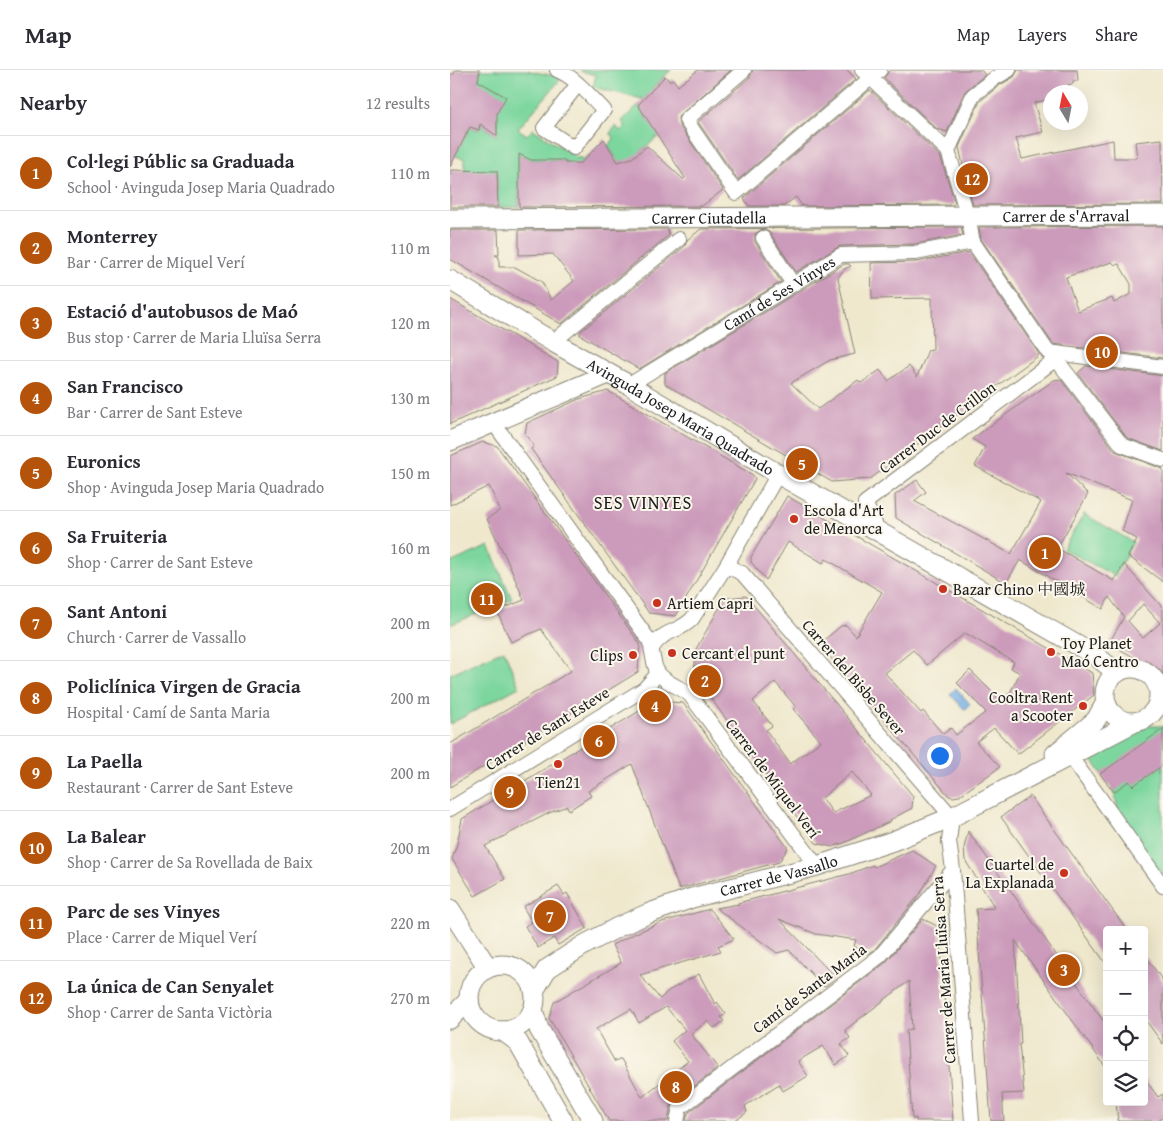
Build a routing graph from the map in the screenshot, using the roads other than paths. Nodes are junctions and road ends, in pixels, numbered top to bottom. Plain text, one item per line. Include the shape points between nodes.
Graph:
1 (557, 70) edge
2 (744, 70) edge
3 (1010, 70) edge
4 (871, 73) edge
5 (992, 74) edge
6 (578, 84) junction
7 (948, 151) junction
8 (1163, 215) edge
9 (968, 217) junction
10 (450, 219) edge
11 (763, 238) dead end
12 (680, 239) dead end
13 (973, 242) junction
14 (450, 280) edge
15 (792, 284) junction
16 (553, 342) junction
17 (1052, 355) junction
18 (1163, 367) edge
19 (608, 374) junction
20 (629, 385) junction
21 (493, 422) junction
22 (450, 441) edge
23 (1163, 460) edge
24 (778, 474) junction
25 (879, 532) junction
26 (726, 566) junction
27 (652, 648) junction
28 (657, 671) junction
29 (1117, 672) junction
30 (1160, 685) edge
31 (1106, 702) junction
32 (1150, 717) edge
33 (1070, 756) junction
34 (1013, 785) junction
35 (450, 809) edge
36 (952, 817) junction
37 (817, 866) junction
38 (953, 870) junction
39 (1163, 886) edge
40 (450, 909) edge
41 (488, 968) junction
42 (547, 969) junction
43 (523, 971) junction
44 (535, 989) junction
45 (472, 1009) junction
46 (533, 1010) junction
47 (450, 1019) edge
48 (450, 1024) edge
49 (503, 1031) junction
50 (563, 1121) edge
51 (592, 1121) edge
52 (677, 1121) edge
53 (972, 1121) edge

1 - 6 street
2 - 4 street via 686,120 736,193
3 - 5 street
4 - 7 street
5 - 7 street via 973,94
6 - 6 street via 544,128 574,148 604,110
7 - 9 street
8 - 9 street, Carrer de s'Arraval
9 - 10 street, Carrer Ciutadella
9 - 13 street
11 - 15 street
12 - 16 street
13 - 15 street, Camí de Ses Vinyes via 915,252 841,255
13 - 17 street
14 - 16 street, Avinguda Josep Maria Quadrado
15 - 20 street, Camí de Ses Vinyes
16 - 19 street, Avinguda Josep Maria Quadrado
17 - 18 street
17 - 23 street via 1122,445
17 - 25 street, Carrer Duc de Crillon via 865,503
19 - 20 street, Avinguda Josep Maria Quadrado
19 - 21 street
20 - 24 street, Avinguda Josep Maria Quadrado
21 - 22 street
21 - 27 street
24 - 25 street, Avinguda Josep Maria Quadrado
24 - 26 street
25 - 29 street, Avinguda Josep Maria Quadrado via 1096,656
26 - 27 street via 692,619 664,634
26 - 36 street, Carrer del Bisbe Sever via 742,573
27 - 28 street
28 - 35 street, Carrer de Sant Esteve via 644,689
28 - 37 street, Carrer de Miquel Verí via 690,695
29 - 30 street via 1136,668
29 - 31 street via 1106,686
30 - 32 street via 1158,701
31 - 32 street via 1110,711 1126,722
31 - 34 street, Carrer de Vassallo via 1096,720
32 - 33 street, Carrer de Vassallo
33 - 34 street, Carrer de Vassallo
33 - 39 street
34 - 36 street, Carrer de Vassallo
36 - 37 street, Carrer de Vassallo
36 - 38 street, Carrer de Maria Lluïsa Serra via 949,841
37 - 42 street, Carrer de Vassallo via 692,898 647,914 612,930
38 - 52 street, Camí de Santa Maria via 880,956 680,1108
38 - 53 street, Carrer de Maria Lluïsa Serra
40 - 41 street
41 - 43 street via 506,964
41 - 45 street via 471,985
42 - 43 street
42 - 44 street
43 - 44 street
44 - 46 street
45 - 47 street
45 - 48 street
45 - 49 street via 483,1025
46 - 49 street via 516,1028
46 - 51 street via 539,1030
49 - 50 street via 518,1042

